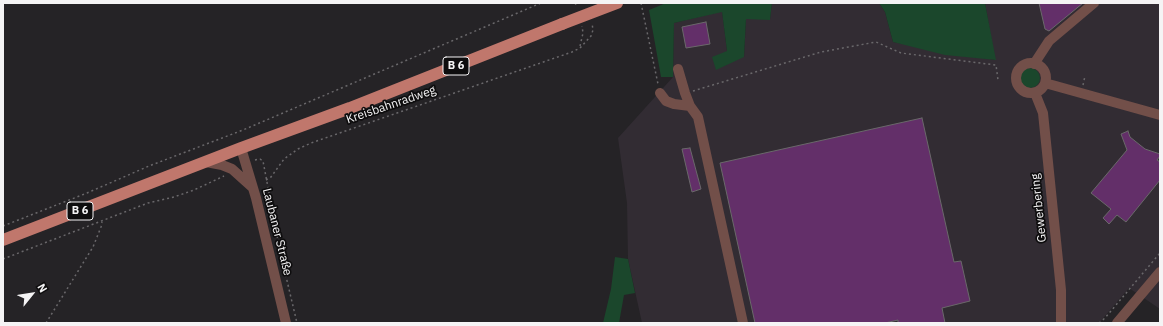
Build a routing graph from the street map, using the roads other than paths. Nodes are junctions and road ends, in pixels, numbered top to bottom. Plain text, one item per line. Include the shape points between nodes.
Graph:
1 (617, 3) edge
2 (1094, 3) edge
3 (1034, 64) junction
4 (678, 69) dead end
5 (1045, 84) junction
6 (660, 93) road end
7 (1035, 93) junction
8 (690, 106) junction
9 (1160, 115) edge
10 (241, 148) junction
11 (206, 162) junction
12 (253, 188) junction
13 (3, 240) edge
14 (1160, 272) edge
15 (286, 323) edge
16 (743, 323) edge
17 (1061, 323) edge
18 (1117, 323) edge

1 - 10 main road, B 6, bridge
2 - 3 street via 1049,40
3 - 5 street via 1039,65 1045,73
3 - 7 street via 1029,63 1020,68 1016,82 1020,89 1027,93
4 - 8 street
5 - 7 street
5 - 9 street
6 - 8 street via 666,101
7 - 17 street, Gewerbering via 1043,113 1061,290
8 - 16 street via 698,117
10 - 11 main road, B 6
10 - 12 street, Laubaner Straße
11 - 12 street via 232,169
11 - 13 main road, B 6
12 - 15 street, Laubaner Straße
14 - 18 street

